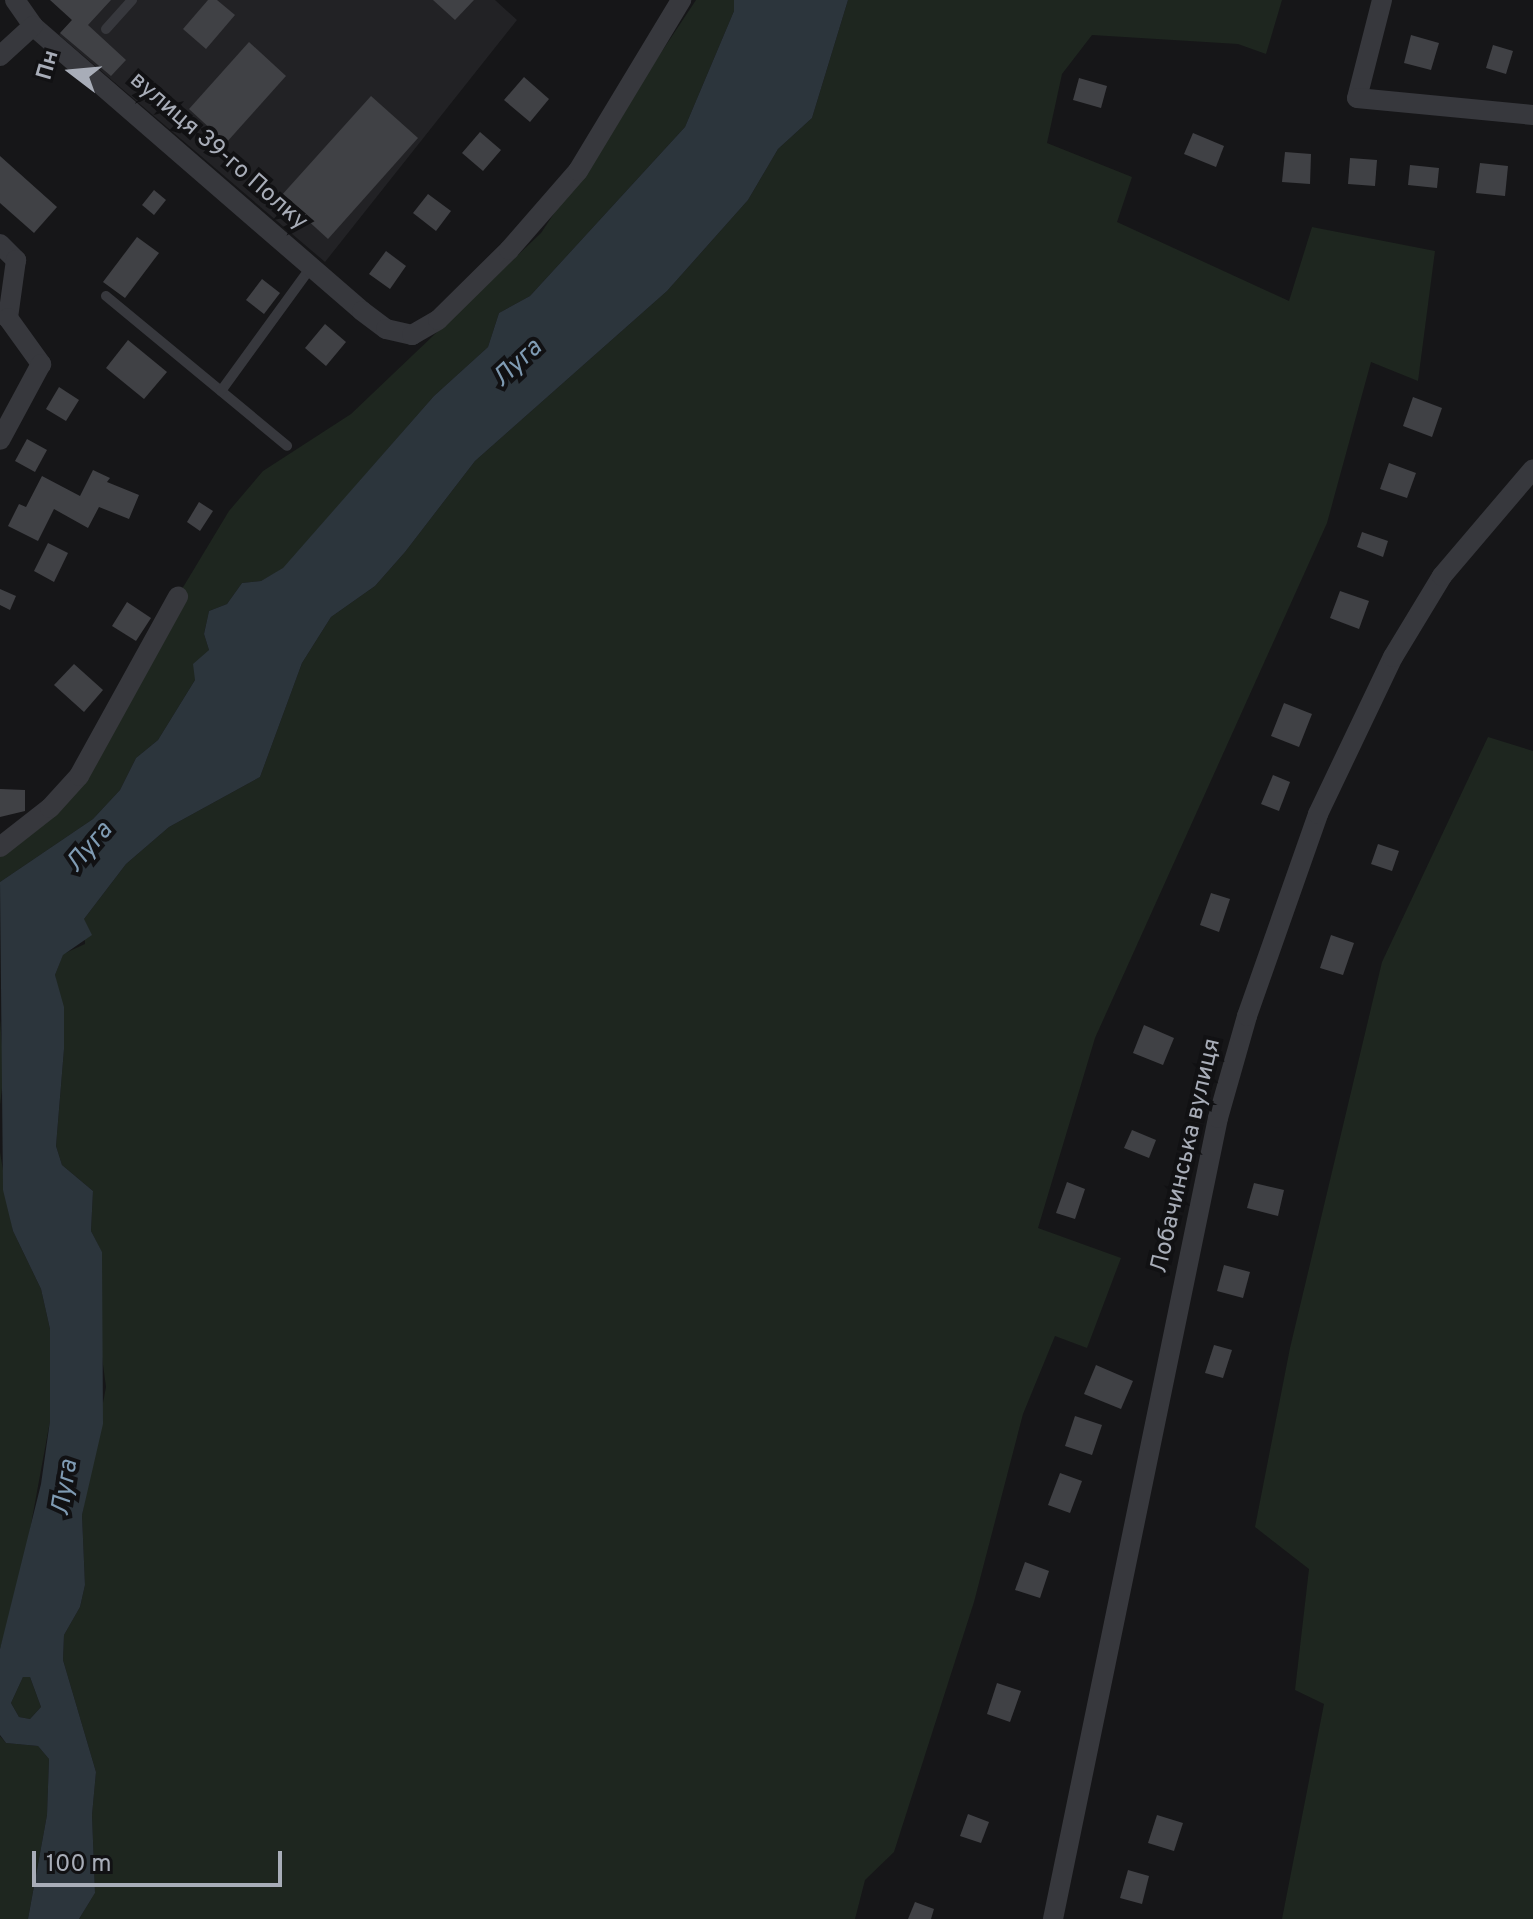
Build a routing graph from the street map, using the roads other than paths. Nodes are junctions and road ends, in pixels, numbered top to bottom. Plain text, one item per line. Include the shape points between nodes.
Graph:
1 (15, 0) edge
2 (132, 0) edge
3 (681, 0) edge
4 (1382, 0) edge
5 (33, 26) junction
6 (106, 29) dead end
7 (0, 56) edge
8 (1533, 115) edge
9 (0, 244) edge
10 (311, 267) junction
11 (106, 296) dead end
12 (221, 391) junction
13 (0, 440) edge
14 (287, 446) dead end
15 (1533, 469) edge
16 (178, 597) dead end
17 (0, 847) edge
18 (1053, 1919) edge

1 - 5 street, вулиця 39-го Полку
2 - 6 lane
3 - 10 street, вулиця 39-го Полку via 578,171 438,320 412,335 397,333
4 - 8 street via 1357,98
5 - 7 street
5 - 10 street, вулиця 39-го Полку
9 - 13 street via 16,260 8,318 41,364
10 - 12 lane
11 - 12 lane
12 - 14 lane
15 - 18 street, Лобачинська вулиця via 1442,576 1386,671 1318,814 1247,1016 1218,1118
16 - 17 street via 79,776 50,808

